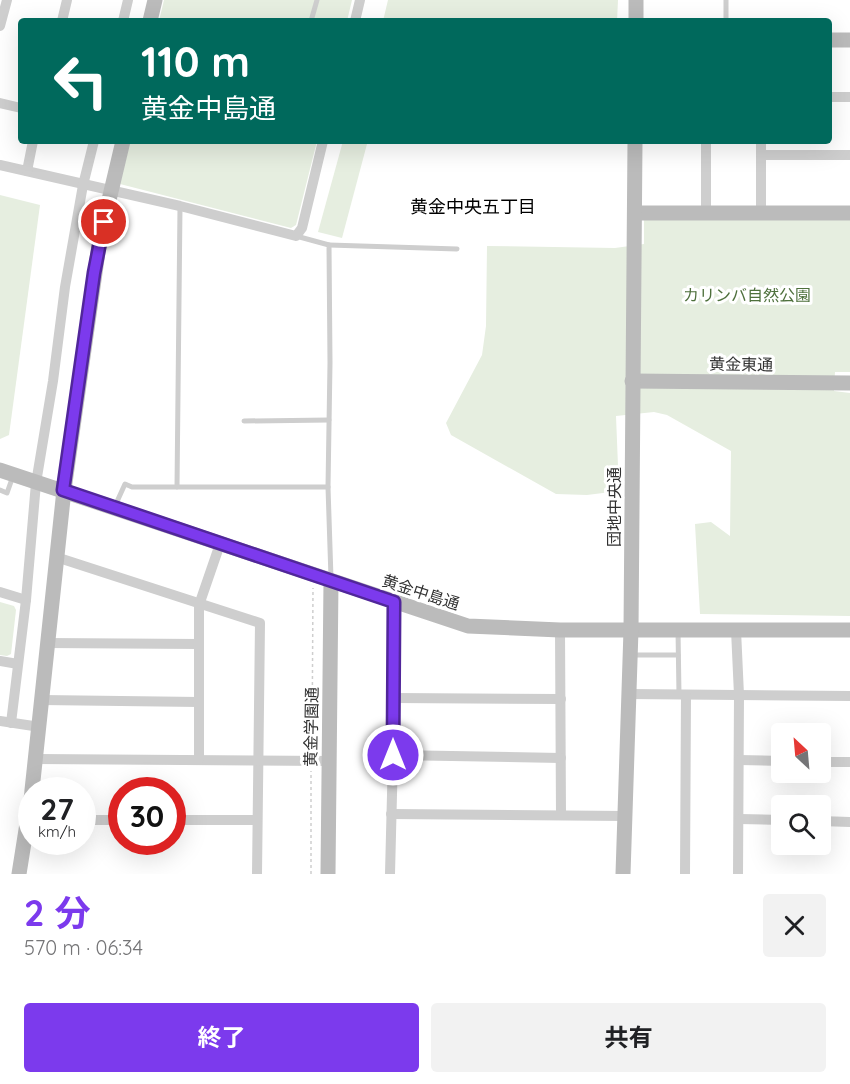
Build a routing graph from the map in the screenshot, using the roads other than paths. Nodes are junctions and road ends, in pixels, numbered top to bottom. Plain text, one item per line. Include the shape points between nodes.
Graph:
1 (7, 0) edge
2 (67, 0) edge
3 (128, 0) edge
4 (155, 0) edge
5 (317, 0) edge
6 (360, 0) edge
7 (636, 0) edge
8 (726, 0) edge
9 (63, 18) edge
10 (124, 18) edge
11 (151, 18) edge
12 (312, 18) edge
13 (356, 18) edge
14 (636, 18) edge
15 (726, 18) edge
16 (0, 26) edge
17 (832, 40) edge
18 (850, 40) edge
19 (832, 97) edge
20 (850, 97) edge
21 (0, 104) edge
22 (18, 107) edge
23 (32, 144) edge
24 (93, 144) edge
25 (122, 144) edge
26 (322, 144) edge
27 (635, 144) edge
28 (706, 144) edge
29 (761, 144) edge
30 (761, 155) junction
31 (850, 155) edge
32 (0, 165) edge
33 (27, 171) junction
34 (84, 185) junction
35 (112, 191) junction
36 (180, 206) junction
37 (761, 212) junction
38 (635, 213) junction
39 (706, 213) junction
40 (850, 213) edge
41 (296, 236) junction
42 (329, 245) junction
43 (457, 249) dead end
44 (632, 381) junction
45 (850, 383) edge
46 (329, 420) junction
47 (244, 421) dead end
48 (7, 472) edge
49 (36, 483) junction
50 (177, 487) junction
51 (328, 487) junction
52 (0, 490) edge
53 (63, 490) junction
54 (115, 508) junction
55 (220, 544) junction
56 (56, 557) junction
57 (331, 581) junction
58 (0, 592) edge
59 (26, 600) junction
60 (394, 602) junction
61 (199, 605) junction
62 (560, 630) junction
63 (631, 630) junction
64 (678, 630) junction
65 (736, 630) junction
66 (850, 630) edge
67 (46, 643) junction
68 (199, 644) junction
69 (631, 655) junction
70 (678, 655) junction
71 (0, 661) edge
72 (18, 664) junction
73 (629, 694) junction
74 (682, 695) junction
75 (739, 695) junction
76 (850, 696) edge
77 (393, 698) junction
78 (42, 699) junction
79 (561, 699) junction
80 (199, 702) junction
81 (4, 722) edge
82 (40, 727) junction
83 (0, 733) edge
84 (393, 755) junction
85 (561, 758) junction
86 (36, 759) junction
87 (199, 759) junction
88 (739, 760) junction
89 (329, 761) junction
90 (771, 761) edge
91 (258, 762) junction
92 (831, 762) edge
93 (850, 762) edge
94 (34, 777) edge
95 (392, 814) junction
96 (561, 815) junction
97 (625, 816) junction
98 (740, 819) junction
99 (186, 820) edge
100 (257, 820) junction
101 (771, 820) edge
102 (831, 821) edge
103 (850, 822) edge
104 (23, 855) edge
105 (19, 874) edge
106 (257, 874) edge
107 (328, 874) edge
108 (390, 874) edge
109 (623, 874) edge
110 (685, 874) edge
111 (738, 874) edge

1 - 16 street
2 - 9 street
3 - 10 street
4 - 11 street
5 - 12 lane
6 - 13 street
7 - 14 street
8 - 15 lane
17 - 18 street
19 - 20 street
21 - 22 street
23 - 33 street
24 - 34 street
25 - 35 street
26 - 41 street via 302,228
27 - 38 street, 団地中央通
28 - 39 street
29 - 30 street
30 - 31 street
30 - 37 street
32 - 33 street
33 - 34 street
34 - 35 street
34 - 49 street
35 - 36 street
35 - 53 street via 100,238
36 - 41 street
36 - 50 lane
37 - 39 street
37 - 40 street
38 - 39 street
38 - 44 street, 団地中央通
41 - 42 lane
42 - 43 lane
42 - 46 lane
44 - 45 street, 黄金東通
44 - 63 street, 団地中央通
46 - 47 lane
46 - 51 lane
48 - 49 street, 黄金中島通
48 - 52 lane via 7,493
49 - 53 street, 黄金中島通
49 - 59 street
50 - 51 lane
50 - 54 lane via 125,484
51 - 57 lane
53 - 54 street, 黄金中島通
53 - 56 street
54 - 55 street, 黄金中島通
55 - 57 street, 黄金中島通
55 - 61 street
56 - 61 street
56 - 67 street
57 - 60 street, 黄金中島通
57 - 89 street, 黄金学園通
58 - 59 street
59 - 72 street
60 - 62 street, 黄金中島通 via 468,626
60 - 77 street
61 - 68 street
61 - 91 street via 260,623
62 - 63 street, 黄金中島通
62 - 79 street
63 - 64 street, 黄金中島通
63 - 69 street, 団地中央通
64 - 65 street, 黄金中島通
64 - 70 lane
65 - 66 street, 黄金中島通
65 - 75 street
67 - 68 street
67 - 78 street
68 - 80 street
69 - 70 lane
69 - 73 street, 団地中央通
70 - 74 lane
71 - 72 street
72 - 81 street
73 - 74 street
73 - 97 street, 団地中央通
74 - 75 street
74 - 110 street
75 - 76 street
75 - 88 street
77 - 79 street
77 - 84 street
78 - 80 street
78 - 82 street
79 - 85 street
80 - 87 street
81 - 82 street
81 - 83 street
82 - 86 street
84 - 85 street
84 - 95 street
85 - 96 street
86 - 87 street
86 - 94 street
87 - 91 street
88 - 90 street
88 - 98 street
89 - 91 street
89 - 107 street, 黄金学園通
91 - 100 street
92 - 93 street
95 - 96 street
95 - 108 street
96 - 97 street
97 - 109 street, 団地中央通
98 - 101 street
98 - 111 street
99 - 100 street
100 - 106 street
102 - 103 street
104 - 105 street

